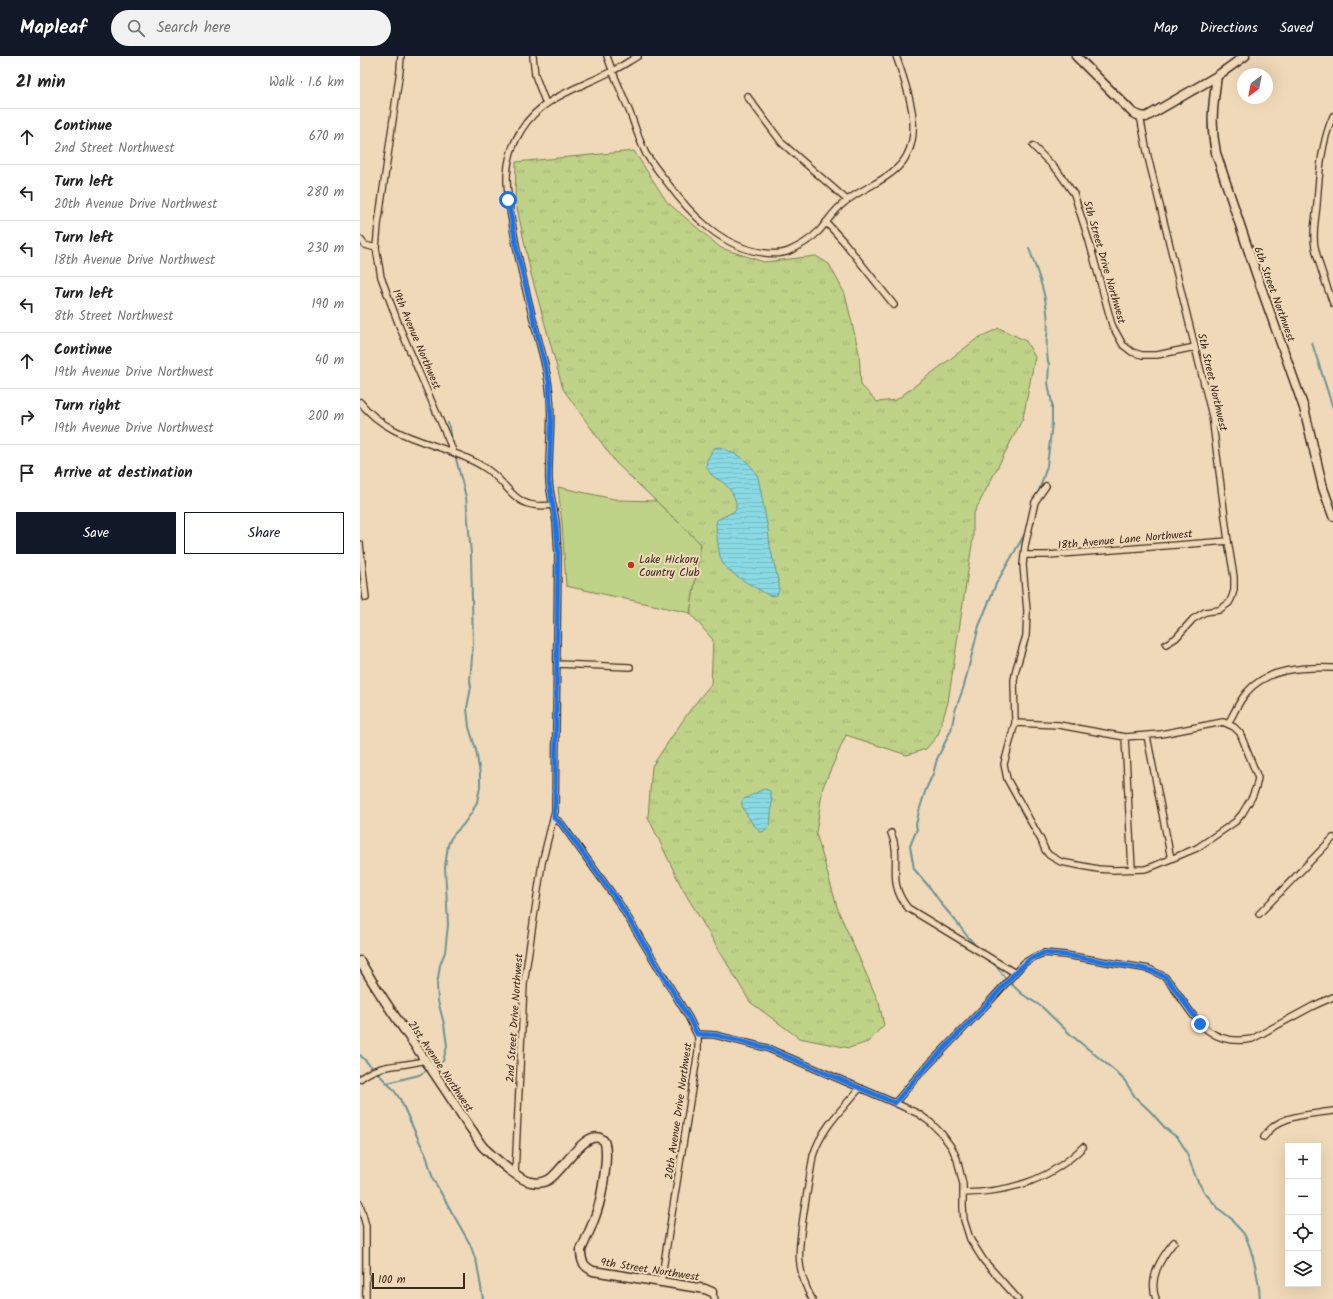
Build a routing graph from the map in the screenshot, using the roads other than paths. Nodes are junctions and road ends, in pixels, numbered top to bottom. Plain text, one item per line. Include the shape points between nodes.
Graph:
1 (401, 56) edge
2 (533, 56) edge
3 (607, 56) edge
4 (638, 56) edge
5 (896, 56) edge
6 (1076, 56) edge
7 (1243, 56) edge
8 (612, 71) junction
9 (1216, 76) junction
10 (747, 96) dead end
11 (546, 104) junction
12 (1140, 116) junction
13 (1333, 116) edge
14 (1033, 146) dead end
15 (847, 200) junction
16 (826, 222) junction
17 (360, 239) edge
18 (376, 248) junction
19 (1333, 302) edge
20 (894, 305) dead end
21 (1194, 347) junction
22 (360, 402) edge
23 (454, 453) junction
24 (1046, 486) dead end
25 (553, 505) junction
26 (1333, 516) edge
27 (1228, 541) junction
28 (360, 544) edge
29 (1024, 555) junction
30 (366, 598) dead end
31 (1166, 644) dead end
32 (557, 664) junction
33 (630, 666) dead end
34 (1333, 668) edge
35 (1015, 723) junction
36 (1228, 724) junction
37 (1147, 736) junction
38 (1125, 737) junction
39 (554, 818) junction
40 (891, 833) dead end
41 (1333, 838) edge
42 (1171, 859) junction
43 (1132, 869) junction
44 (1259, 914) dead end
45 (360, 961) edge
46 (1015, 973) junction
47 (1333, 997) edge
48 (697, 1034) junction
49 (425, 1060) junction
50 (360, 1079) edge
51 (860, 1088) junction
52 (895, 1103) junction
53 (1333, 1111) edge
54 (1264, 1137) dead end
55 (1083, 1147) dead end
56 (515, 1174) junction
57 (963, 1193) junction
58 (360, 1204) edge
59 (1174, 1242) dead end
60 (661, 1282) junction
61 (714, 1296) edge
62 (1014, 1298) edge
63 (366, 1299) edge
64 (812, 1299) edge
65 (1156, 1299) edge

1 - 18 street, 19th Avenue Northwest
2 - 11 street via 535,75
3 - 8 street
4 - 8 street, 2nd Street Drive Northwest
5 - 15 street via 907,88 913,129 912,144 906,157 895,170
6 - 12 street via 1133,113
7 - 9 street
8 - 11 street, 2nd Street Drive Northwest
8 - 16 street via 647,155 680,200 714,232 736,246 773,254 788,252 805,242
9 - 12 street via 1152,115
9 - 26 street, 6th Street Northwest via 1212,122 1216,153 1304,408 1323,488
10 - 15 street via 782,143
11 - 25 street, 2nd Street Drive Northwest via 532,116 517,136 509,157 507,180 518,255 549,382 549,481
12 - 21 street, 5th Street Northwest
13 - 19 street via 1325,141 1314,233 1315,246
14 - 21 street, 5th Street Drive Northwest via 1057,170 1074,194 1112,325 1123,344 1132,352 1142,355 1157,355
15 - 16 street
16 - 20 street
17 - 18 street via 365,245
18 - 23 street, 19th Avenue Northwest via 379,267 400,328
21 - 27 street, 5th Street Northwest via 1212,416
22 - 23 street via 379,421 391,428
23 - 25 street via 489,470 524,503 536,506
24 - 29 street via 1035,502
25 - 32 street, 2nd Street Drive Northwest via 558,553
27 - 29 street, 18th Avenue Lane Northwest
27 - 31 street, 5th Street Northwest via 1234,577 1232,597 1219,610 1192,619 1176,638
28 - 30 street
29 - 35 street via 1027,620 1026,636 1014,680
32 - 33 street
32 - 39 street, 2nd Street Drive Northwest
34 - 36 street via 1294,670 1264,678 1248,691
35 - 38 street via 1059,725
35 - 43 street via 1006,756 1005,772 1049,855 1061,862 1098,869
36 - 37 street via 1224,722
36 - 42 street via 1240,733 1258,778 1252,797 1235,822 1197,848
37 - 38 street
37 - 42 street
38 - 43 street
39 - 48 street, 20th Avenue Drive Northwest via 561,823 619,903
39 - 56 street, 2nd Street Drive Northwest via 542,863 524,984
40 - 46 street via 895,849 895,878 900,897 908,908
41 - 44 street
42 - 43 street via 1154,866
45 - 49 street, 21st Avenue Northwest via 384,1002
46 - 47 street via 1030,959 1044,953 1149,969 1165,977 1204,1028 1214,1035 1231,1040 1252,1039
46 - 52 street
48 - 51 street via 715,1035 767,1048
48 - 60 street, 20th Avenue Drive Northwest via 698,1051
49 - 50 street via 384,1067
49 - 56 street, 21st Avenue Northwest via 484,1148
51 - 52 street
51 - 64 street via 826,1128 813,1156 799,1246 800,1271
52 - 57 street via 926,1119 945,1138 957,1159
53 - 54 street via 1284,1120 1270,1129
55 - 57 street via 1064,1164 1033,1181 1002,1190
56 - 60 street, 9th Street Northwest via 529,1182 547,1181 559,1172 581,1145 592,1137 602,1139 606,1149 598,1209 581,1250 582,1262 593,1271
57 - 62 street via 964,1220 970,1239
58 - 63 street via 366,1226
59 - 65 street via 1165,1253 1155,1276
60 - 61 street, 9th Street Northwest via 705,1289

